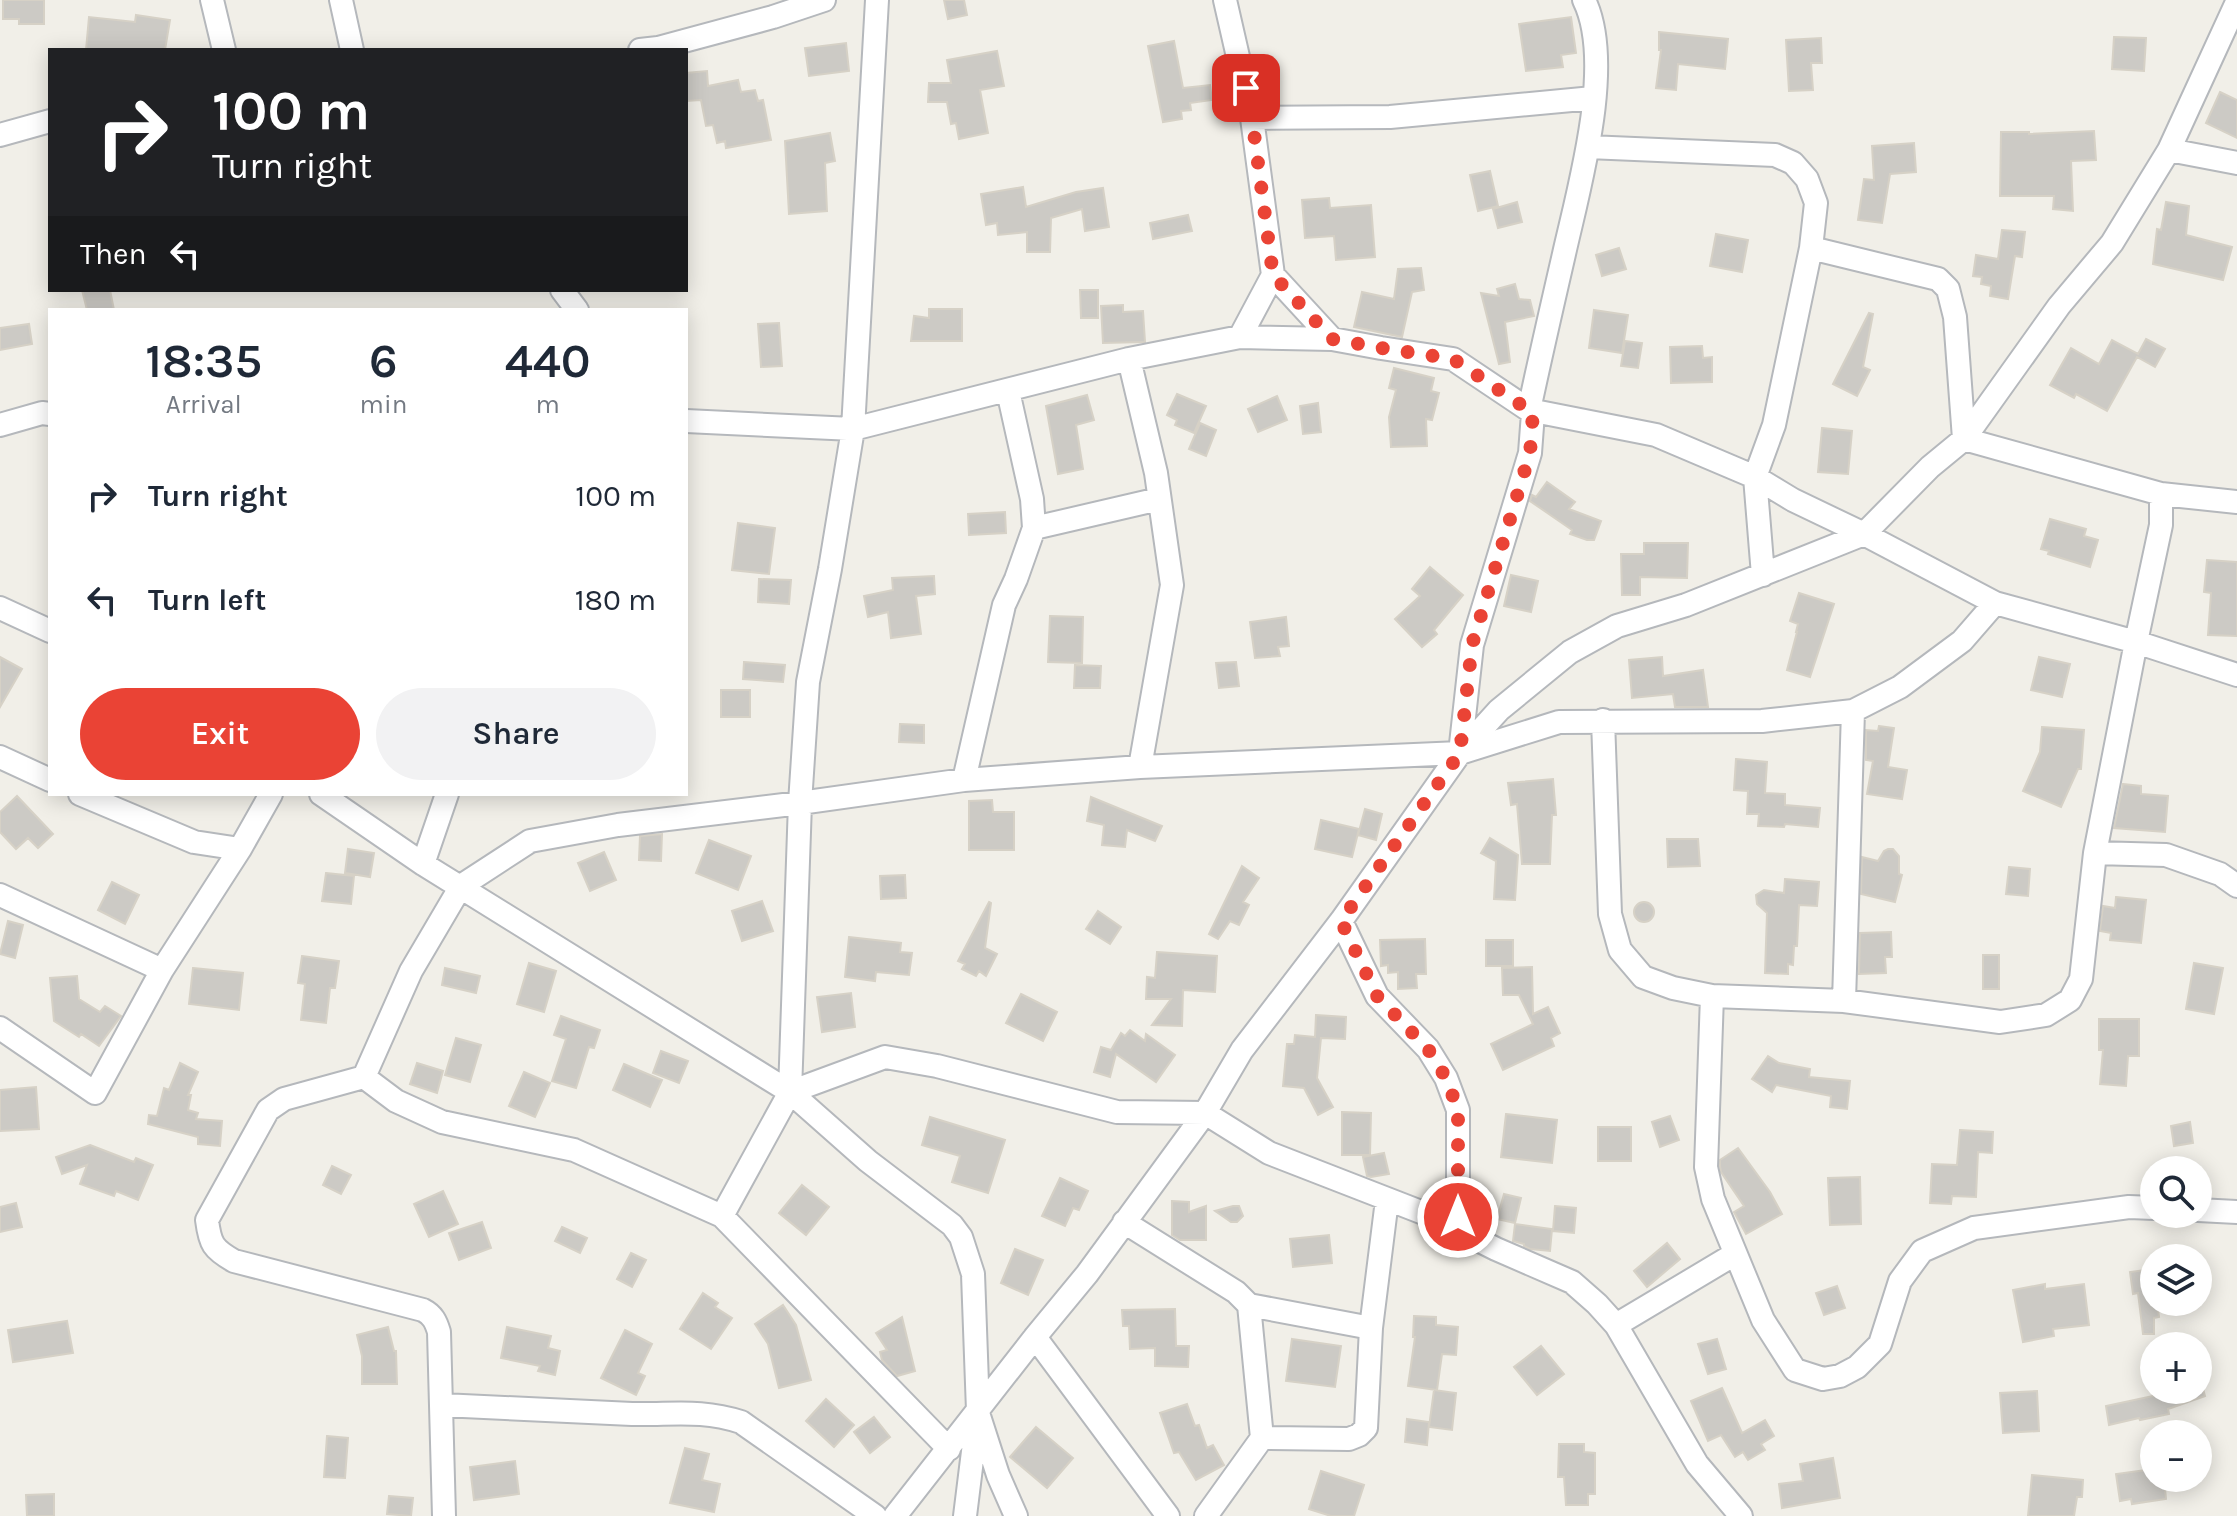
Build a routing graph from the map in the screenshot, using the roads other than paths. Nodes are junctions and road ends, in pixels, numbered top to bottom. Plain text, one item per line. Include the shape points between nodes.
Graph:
1 (212, 0) edge
2 (341, 0) edge
3 (824, 0) edge
4 (877, 0) edge
5 (1225, 0) edge
6 (1584, 0) edge
7 (2237, 2) edge
8 (224, 48) edge
9 (352, 48) edge
10 (658, 48) edge
11 (1593, 98) junction
12 (1252, 118) junction
13 (48, 122) edge
14 (0, 135) edge
15 (1588, 147) junction
16 (2169, 150) junction
17 (2237, 163) edge
18 (1811, 248) junction
19 (1273, 275) junction
20 (1240, 337) junction
21 (1332, 339) junction
22 (1129, 359) junction
23 (1008, 391) junction
24 (1529, 410) junction
25 (48, 414) edge
26 (688, 421) edge
27 (0, 425) edge
28 (853, 429) junction
29 (1964, 439) junction
30 (1755, 477) junction
31 (2161, 494) junction
32 (1159, 499) junction
33 (2237, 502) edge
34 (1034, 528) junction
35 (1864, 534) junction
36 (1763, 575) junction
37 (1995, 603) junction
38 (0, 608) edge
39 (48, 630) edge
40 (2136, 642) junction
41 (2237, 675) edge
42 (1853, 711) junction
43 (1603, 720) junction
44 (1460, 753) junction
45 (0, 757) edge
46 (1140, 767) junction
47 (48, 779) edge
48 (964, 780) junction
49 (85, 796) edge
50 (270, 796) edge
51 (324, 796) edge
52 (446, 796) edge
53 (800, 803) junction
54 (240, 849) junction
55 (2095, 853) junction
56 (423, 864) junction
57 (461, 886) junction
58 (2237, 886) edge
59 (0, 895) edge
60 (1341, 921) junction
61 (162, 970) junction
62 (1712, 996) junction
63 (1844, 1001) junction
64 (0, 1028) edge
65 (364, 1077) junction
66 (790, 1092) junction
67 (1205, 1113) junction
68 (1387, 1200) junction
69 (2140, 1207) edge
70 (2212, 1211) edge
71 (2237, 1212) edge
72 (722, 1216) junction
73 (1124, 1222) junction
74 (1458, 1230) junction
75 (1735, 1254) junction
76 (1249, 1305) junction
77 (1616, 1325) junction
78 (1371, 1328) junction
79 (1035, 1337) junction
80 (442, 1405) junction
81 (978, 1411) junction
82 (1262, 1438) junction
83 (949, 1449) junction
84 (444, 1516) edge
85 (875, 1516) edge
86 (895, 1516) edge
87 (965, 1516) edge
88 (1016, 1516) edge
89 (1168, 1516) edge
90 (1206, 1516) edge
91 (1741, 1516) edge

1 - 8 street
2 - 9 street
3 - 10 street
4 - 28 street
5 - 12 street
6 - 11 street via 1596,41
7 - 16 street
11 - 12 street via 1390,117
11 - 15 street
12 - 19 street
13 - 14 street
15 - 18 street via 1775,155 1793,163 1807,179 1816,203
15 - 24 street
16 - 17 street
16 - 29 street via 2112,243 2059,306
18 - 29 street via 1938,279 1948,289
18 - 30 street via 1774,425
19 - 20 street
19 - 21 street
20 - 21 street
20 - 22 street
21 - 24 street via 1453,359
22 - 23 street
22 - 32 street
23 - 28 street
23 - 34 street
24 - 30 street via 1656,435
24 - 44 street via 1530,453 1472,645
25 - 27 street
26 - 28 street
28 - 53 street via 808,682
29 - 31 street
29 - 35 street
30 - 35 street
30 - 36 street
31 - 33 street
31 - 40 street via 2161,525
32 - 34 street
32 - 46 street via 1172,585
34 - 48 street via 1004,605
35 - 36 street
35 - 37 street
36 - 44 street via 1617,626 1570,652 1506,704
37 - 40 street
37 - 42 street via 1962,641 1900,687
38 - 39 street
40 - 41 street
40 - 55 street
42 - 43 street via 1762,721
42 - 63 street
43 - 44 street via 1559,722
43 - 62 street via 1610,914 1620,950 1643,977
44 - 46 street
44 - 60 street
45 - 47 street
46 - 48 street
48 - 53 street
49 - 54 street via 194,842
50 - 54 street
51 - 56 street
52 - 56 street
53 - 57 street via 530,841
53 - 66 street
54 - 61 street
55 - 58 street via 2166,855 2220,874
55 - 63 street via 2081,979 2070,1000 2046,1015 2000,1022
56 - 57 street
57 - 65 street via 411,971
57 - 66 street
59 - 61 street
60 - 67 street via 1242,1050
60 - 74 street via 1377,996 1428,1049 1458,1110
61 - 64 street via 95,1093
62 - 63 street
62 - 75 street via 1706,1167
65 - 72 street via 396,1101 442,1122 574,1150
65 - 80 street via 284,1099 268,1110 207,1220 209,1239 234,1261 430,1314 439,1332
66 - 67 street via 885,1057 1117,1112
66 - 72 street
66 - 81 street via 961,1237 973,1274
67 - 68 street via 1269,1153
67 - 73 street
68 - 74 street
68 - 78 street
69 - 75 street via 1974,1228 1922,1251 1900,1281 1880,1344 1857,1367 1823,1379 1795,1370 1763,1320
70 - 71 street
72 - 83 street
73 - 76 street
73 - 79 street
74 - 77 street via 1572,1282
75 - 77 street
76 - 78 street
76 - 82 street
77 - 91 street via 1697,1464
78 - 82 street via 1366,1428 1349,1439
79 - 81 street
79 - 89 street
80 - 84 street
80 - 85 street via 719,1415 741,1422
81 - 83 street
81 - 87 street
81 - 88 street
82 - 90 street
83 - 86 street

